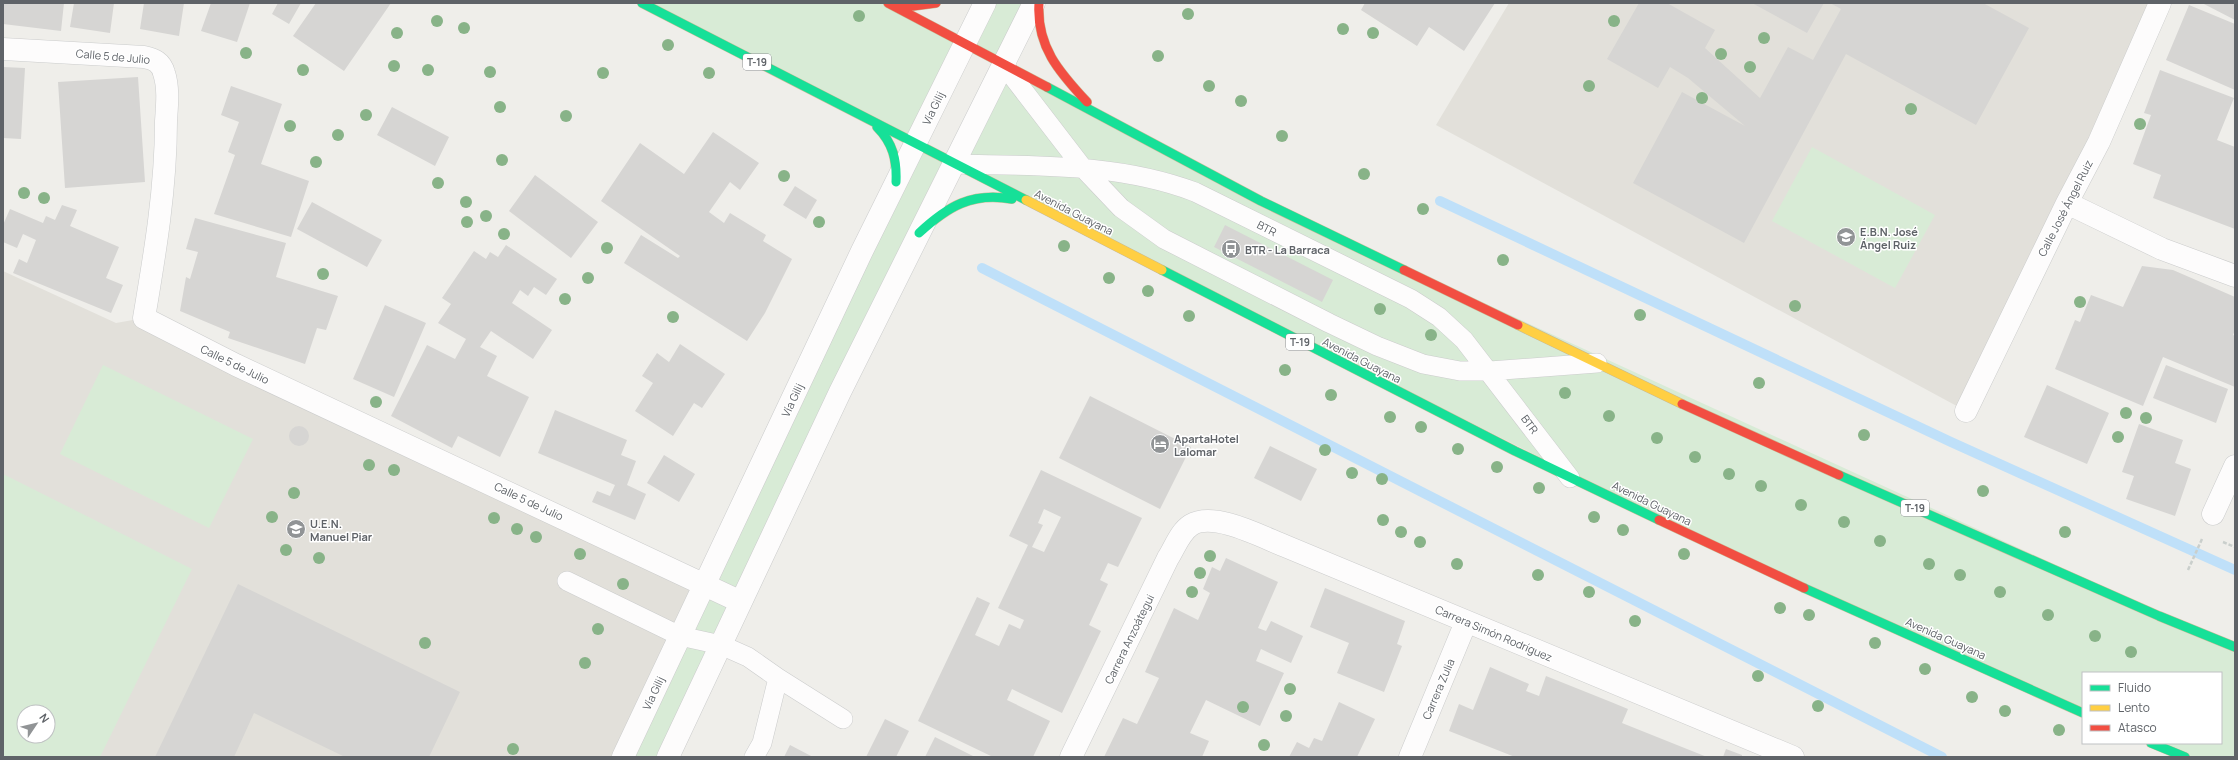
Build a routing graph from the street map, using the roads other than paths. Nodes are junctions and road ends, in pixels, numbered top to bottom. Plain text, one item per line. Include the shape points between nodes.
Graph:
1 (642, 3) edge
2 (936, 3) edge
3 (985, 3) edge
4 (1034, 3) edge
5 (1039, 3) edge
6 (2160, 3) edge
7 (889, 4) edge
8 (964, 44) junction
9 (3, 49) edge
10 (1003, 64) junction
11 (1097, 114) junction
12 (872, 122) junction
13 (915, 144) junction
14 (954, 164) junction
15 (1083, 168) junction
16 (896, 182) junction
17 (2067, 203) junction
18 (1032, 204) junction
19 (919, 233) junction
20 (2235, 276) edge
21 (1597, 363) junction
22 (1490, 371) junction
23 (1966, 412) dead end
24 (2235, 466) edge
25 (1570, 478) junction
26 (2213, 514) dead end
27 (1192, 525) joint
28 (567, 581) dead end
29 (704, 584) junction
30 (741, 602) junction
31 (1466, 622) junction
32 (680, 636) junction
33 (720, 645) junction
34 (2235, 647) edge
35 (778, 678) junction
36 (2082, 713) edge
37 (843, 719) dead end
38 (2153, 744) edge
39 (622, 757) edge
40 (668, 757) edge
41 (754, 757) edge
42 (1071, 757) edge
43 (1410, 757) edge
44 (1794, 757) edge
45 (2185, 757) edge

1 - 12 highway, Avenida Guayana / T-19
2 - 7 highway, T-19 via 913,6
3 - 8 street, Vía Gilij
4 - 10 street
5 - 11 highway via 1039,31 1048,53 1064,77
6 - 17 street, Calle José Ángel Ruiz via 2099,142
7 - 8 highway, T-19
8 - 10 highway, T-19
8 - 13 street, Vía Gilij
9 - 29 street, Calle 5 de Julio via 144,57 155,59 164,72 167,84 166,151 158,237 144,318 236,365
10 - 11 highway, T-19
10 - 14 street
10 - 15 lane
11 - 21 highway, T-19 via 1262,201
12 - 13 highway, Avenida Guayana / T-19
12 - 16 highway via 889,139 896,154
13 - 14 highway, Avenida Guayana / T-19
13 - 16 street, Vía Gilij
14 - 15 lane, BTR
14 - 18 highway, Avenida Guayana / T-19
14 - 19 street
15 - 22 lane via 1121,208 1164,239 1330,323 1377,346 1423,364 1460,371
15 - 22 lane, BTR via 1162,180 1196,192 1411,299 1439,317 1464,340
16 - 29 street, Vía Gilij
17 - 20 street via 2162,249
17 - 23 street, Calle José Ángel Ruiz
18 - 19 highway, T-19 via 987,195 969,198 948,208
18 - 25 highway, Avenida Guayana / T-19
19 - 30 street
21 - 22 lane
21 - 34 highway, T-19 via 1714,420
22 - 25 lane, BTR
24 - 26 street
25 - 36 highway, Avenida Guayana / T-19 via 1771,573
27 - 31 street, Carrera Simón Rodríguez via 1204,521 1223,522
27 - 42 street, Carrera Anzoátegui via 1182,535 1168,558
28 - 32 lane
29 - 30 street
29 - 32 street, Vía Gilij
30 - 33 street
31 - 43 street, Carrera Zulia
31 - 44 street, Carrera Simón Rodríguez
32 - 33 lane
32 - 39 street, Vía Gilij
33 - 35 lane via 748,657
33 - 40 street
35 - 37 lane
35 - 41 lane via 762,743
38 - 45 highway

